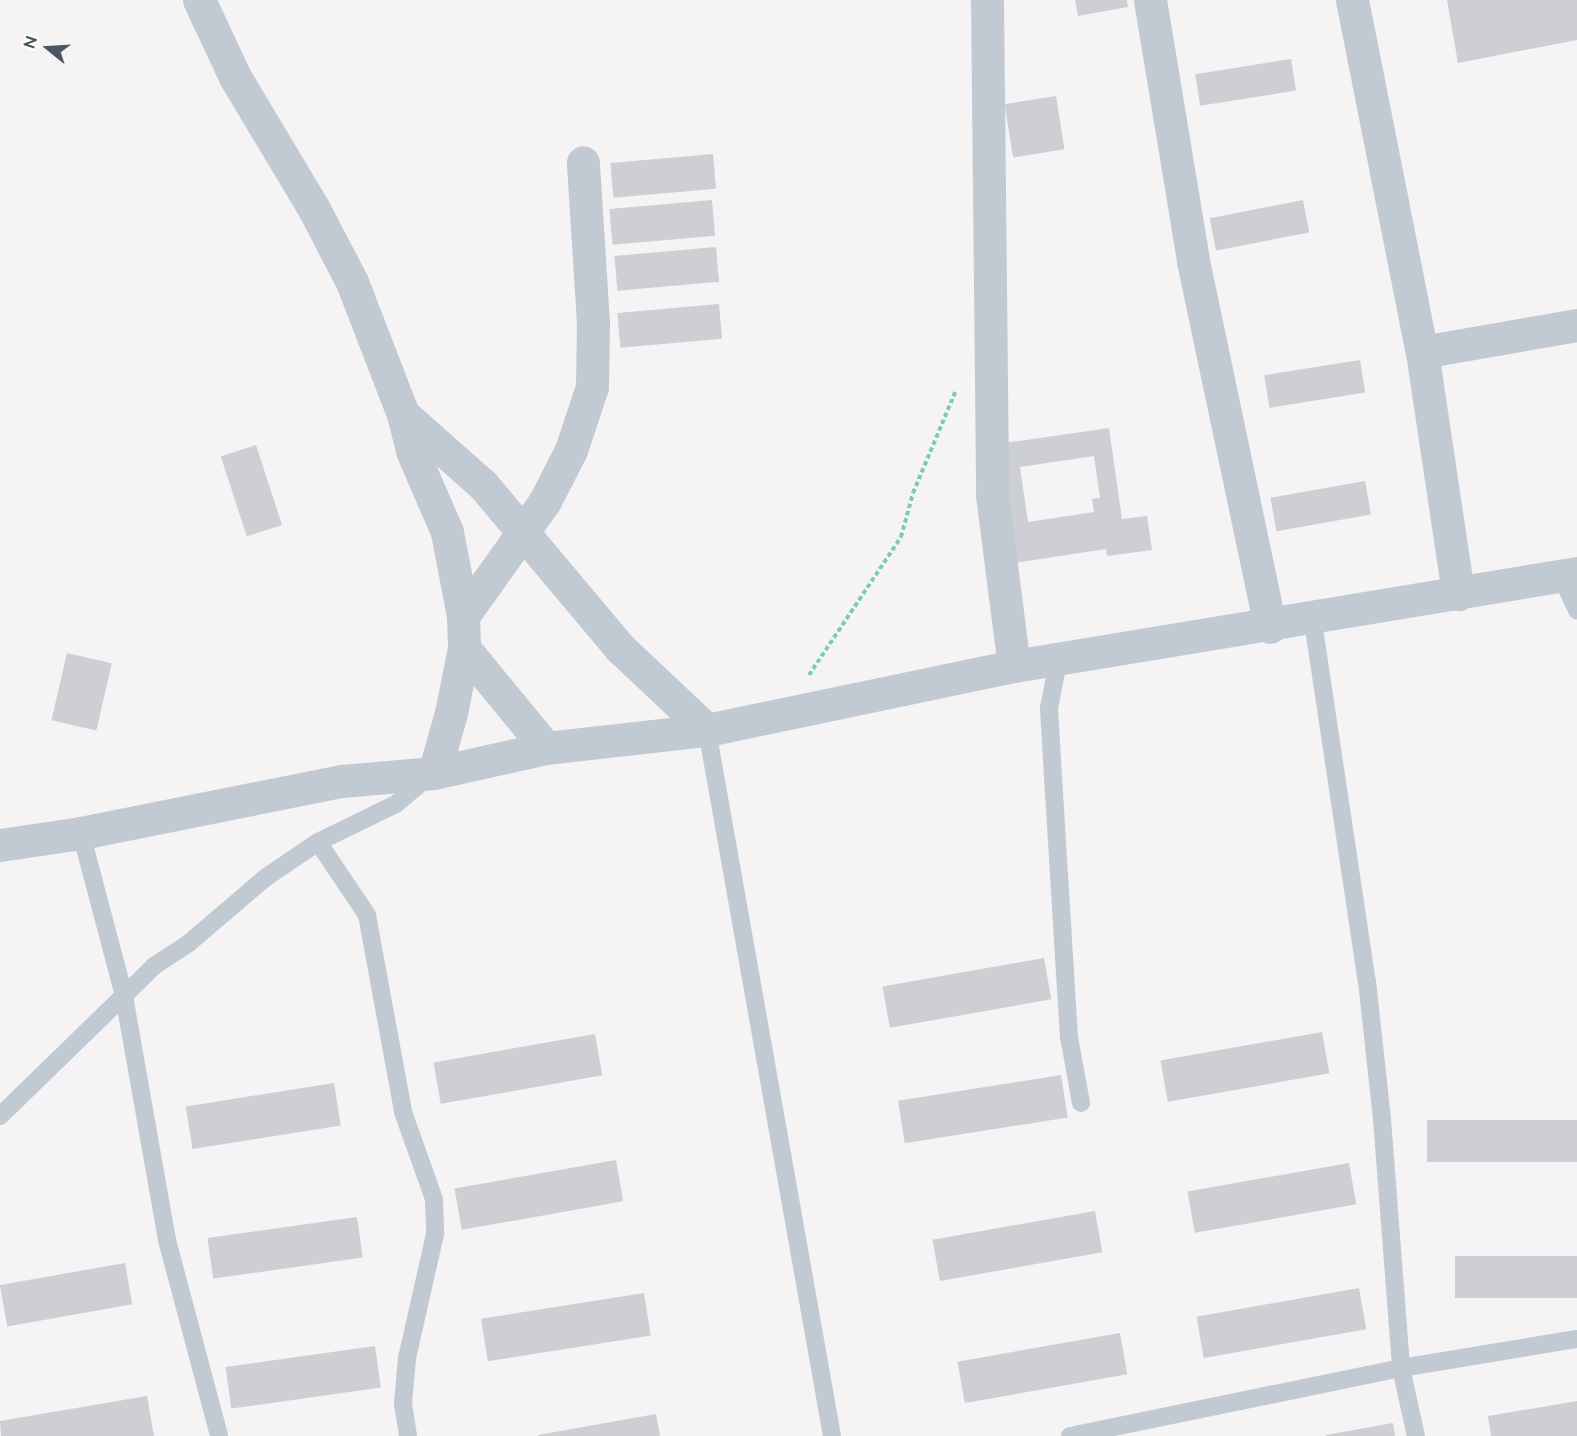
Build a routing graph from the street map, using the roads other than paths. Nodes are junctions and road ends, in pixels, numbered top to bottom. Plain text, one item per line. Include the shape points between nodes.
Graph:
1 (199, 0) edge
2 (987, 0) edge
3 (1150, 0) edge
4 (1352, 0) edge
5 (583, 162) dead end
6 (1577, 325) edge
7 (1422, 352) junction
8 (403, 414) junction
9 (522, 533) junction
10 (1569, 575) edge
11 (1458, 594) junction
12 (1577, 611) edge
13 (1312, 615) junction
14 (1270, 627) junction
15 (463, 632) junction
16 (1058, 662) junction
17 (1014, 666) junction
18 (707, 730) junction
19 (546, 748) junction
20 (434, 773) junction
21 (81, 833) junction
22 (318, 842) junction
23 (0, 845) edge
24 (124, 996) junction
25 (1081, 1103) dead end
26 (0, 1116) edge
27 (1577, 1339) edge
28 (1401, 1368) junction
29 (219, 1436) edge
30 (408, 1436) edge
31 (832, 1436) edge
32 (1070, 1436) edge
33 (1416, 1436) edge

1 - 8 street via 235,77 314,209 352,282
2 - 17 street via 992,495
3 - 14 street via 1193,261
4 - 7 street
5 - 9 street via 593,323 592,387 571,450 545,501
6 - 7 street
7 - 11 street
8 - 9 street via 484,486
8 - 15 street via 412,452 447,532
9 - 15 street
9 - 18 street via 620,648
10 - 11 street
10 - 12 lane
11 - 13 street
13 - 14 street
13 - 28 lane via 1367,981
14 - 16 street
15 - 19 street
15 - 20 street via 452,713
16 - 17 street
16 - 25 lane via 1049,708 1051,750 1068,1025
17 - 18 street
18 - 19 street
18 - 31 lane
19 - 20 street
20 - 21 street via 342,781
20 - 22 lane via 396,804
21 - 23 street
21 - 24 lane
22 - 24 lane via 265,878 189,943 154,966
22 - 30 lane via 367,915 403,1112 434,1200 435,1234 407,1358 403,1404
24 - 26 lane
24 - 29 lane via 167,1240
27 - 28 lane
28 - 32 lane
28 - 33 lane

